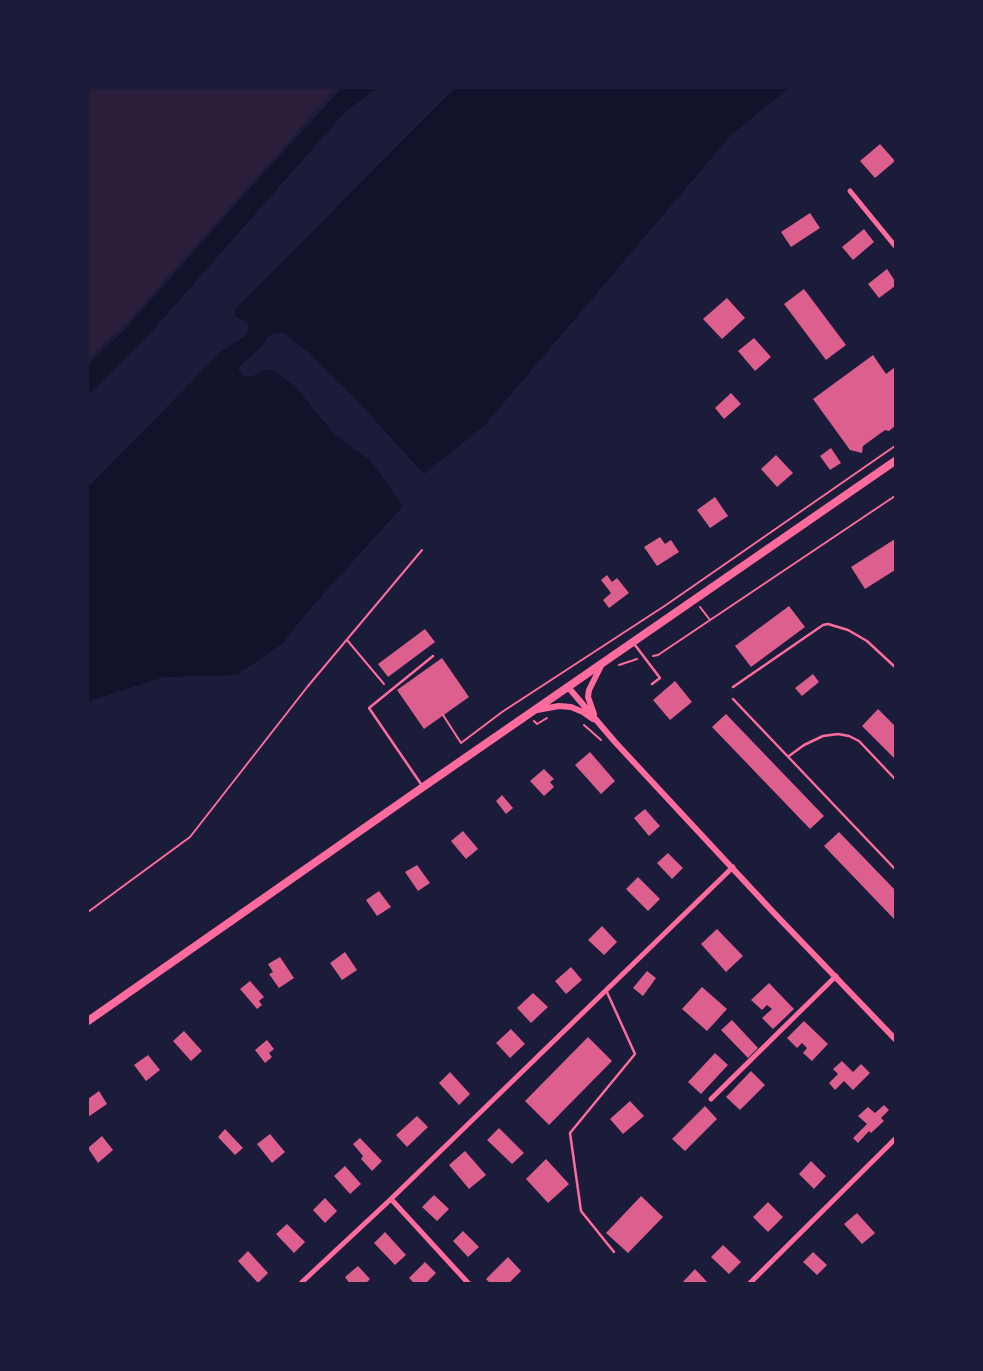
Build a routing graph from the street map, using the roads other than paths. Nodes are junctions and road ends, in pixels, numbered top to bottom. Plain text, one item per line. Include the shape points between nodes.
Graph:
1 (850, 191) dead end
2 (895, 246) edge
3 (895, 461) edge
4 (633, 642) junction
5 (433, 656) dead end
6 (601, 664) junction
7 (895, 667) edge
8 (652, 684) dead end
9 (568, 687) junction
10 (733, 687) dead end
11 (733, 699) dead end
12 (532, 712) junction
13 (600, 724) junction
14 (788, 756) junction
15 (895, 779) edge
16 (422, 787) junction
17 (733, 867) junction
18 (895, 869) edge
19 (836, 976) junction
20 (606, 990) junction
21 (88, 1021) edge
22 (895, 1040) edge
23 (711, 1099) dead end
24 (895, 1139) edge
25 (391, 1199) junction
26 (614, 1252) dead end
27 (300, 1283) edge
28 (469, 1283) edge
29 (749, 1283) edge

1 - 2 street
3 - 4 main road
4 - 6 main road
4 - 8 lane via 660,678
5 - 16 lane via 369,708
6 - 9 main road
6 - 13 street via 588,697
7 - 10 lane via 867,641 828,624
9 - 12 main road
9 - 13 street
11 - 14 lane
12 - 13 street via 570,707
12 - 16 main road
13 - 17 street
14 - 15 lane via 823,736 849,736
14 - 18 lane
16 - 21 main road
17 - 19 street
17 - 20 street
19 - 22 street
19 - 23 street
20 - 25 street
20 - 26 lane via 635,1054 569,1133 581,1211
24 - 29 street
25 - 27 street
25 - 28 street

